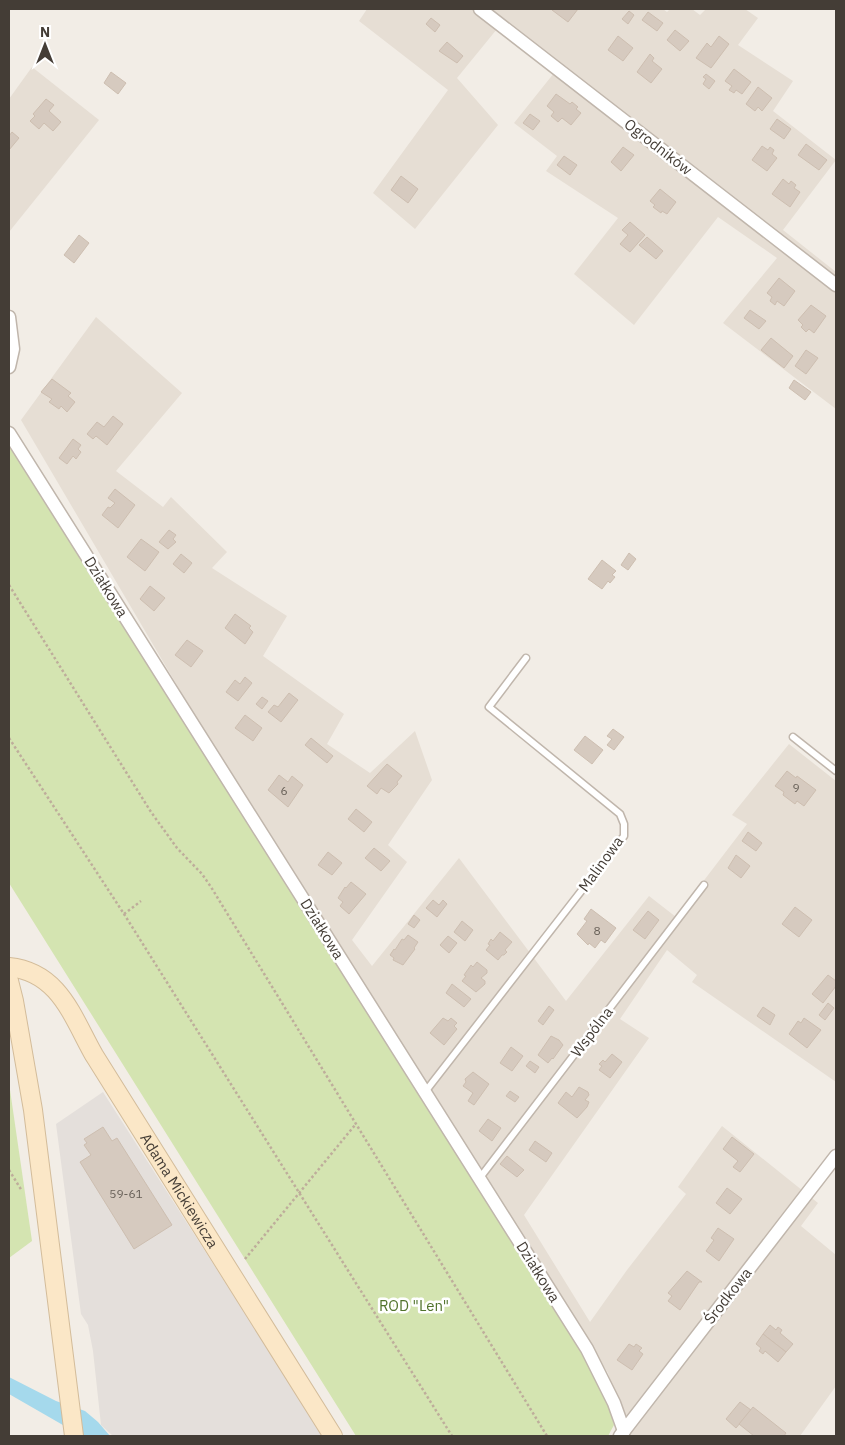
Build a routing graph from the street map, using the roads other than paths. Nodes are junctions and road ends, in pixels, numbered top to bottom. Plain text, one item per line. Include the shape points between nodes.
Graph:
1 (480, 9) edge
2 (836, 285) edge
3 (9, 318) edge
4 (9, 367) edge
5 (9, 434) edge
6 (526, 658) dead end
7 (793, 737) dead end
8 (836, 771) edge
9 (704, 885) dead end
10 (9, 967) edge
11 (9, 981) edge
12 (425, 1092) junction
13 (836, 1156) edge
14 (480, 1179) junction
15 (622, 1434) edge
16 (74, 1436) edge
17 (333, 1436) edge

1 - 2 street, Ogrodników
3 - 4 street via 13,349
5 - 12 street, Działkowa
6 - 12 lane, Malinowa via 489,707 620,814 624,836
7 - 8 lane
9 - 14 lane, Wspólna
10 - 17 street, Adama Mickiewicza via 42,978 59,991 94,1055
11 - 16 street via 33,1110
12 - 14 street, Działkowa
13 - 15 street, Środkowa
14 - 15 street, Działkowa via 587,1350 614,1403

